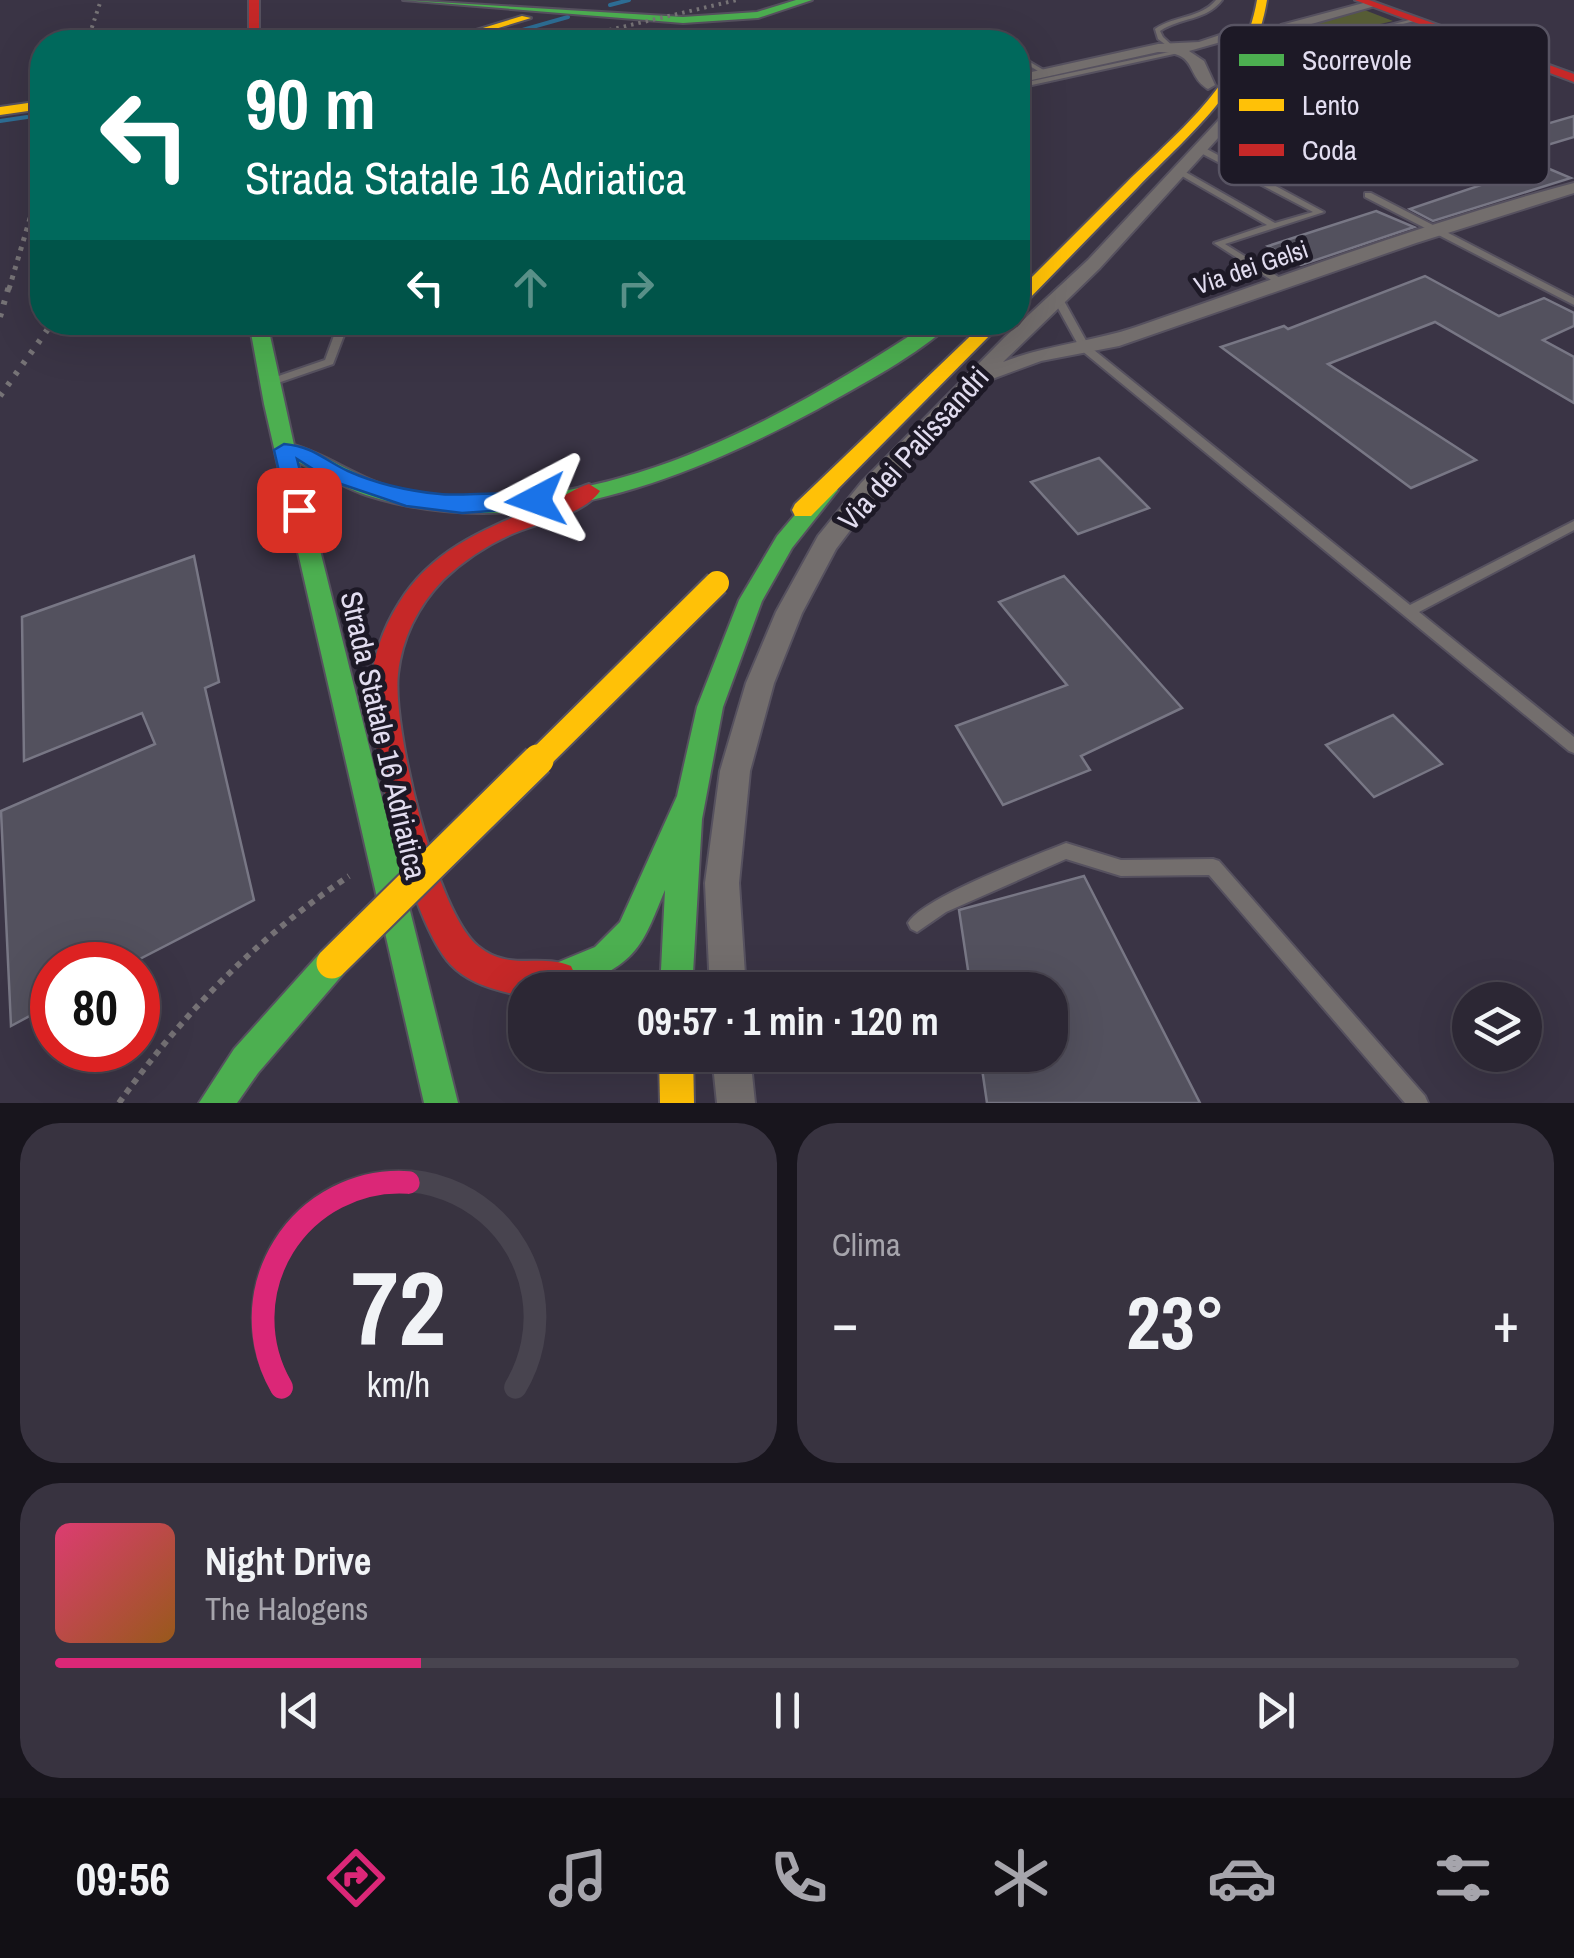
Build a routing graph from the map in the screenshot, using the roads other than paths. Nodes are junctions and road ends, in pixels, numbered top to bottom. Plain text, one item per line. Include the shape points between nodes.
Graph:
1 (254, 0) edge
2 (408, 0) edge
3 (580, 0) edge
4 (807, 0) edge
5 (1219, 0) edge
6 (1242, 0) edge
7 (1262, 0) edge
8 (1366, 2) edge
9 (546, 11) junction
10 (1415, 20) junction
11 (1239, 25) edge
12 (1259, 25) edge
13 (1289, 25) edge
14 (1393, 25) edge
15 (1429, 25) edge
16 (254, 30) edge
17 (482, 30) edge
18 (1219, 42) edge
19 (1178, 50) junction
20 (1030, 64) edge
21 (1219, 70) edge
22 (1045, 73) junction
23 (1030, 78) edge
24 (1030, 80) edge
25 (1208, 84) junction
26 (1219, 96) edge
27 (30, 107) edge
28 (0, 111) edge
29 (1219, 127) edge
30 (1200, 149) junction
31 (1219, 159) edge
32 (1179, 172) junction
33 (1269, 185) edge
34 (1574, 188) edge
35 (1368, 195) dead end
36 (1274, 226) junction
37 (1437, 231) junction
38 (1030, 261) edge
39 (1282, 283) junction
40 (1030, 288) edge
41 (1058, 299) junction
42 (1574, 302) edge
43 (1030, 326) edge
44 (260, 335) edge
45 (339, 335) edge
46 (924, 335) edge
47 (960, 335) edge
48 (983, 335) edge
49 (1021, 335) edge
50 (1085, 348) junction
51 (269, 383) junction
52 (951, 404) junction
53 (284, 450) junction
54 (827, 490) junction
55 (590, 491) junction
56 (1574, 524) edge
57 (735, 565) junction
58 (1410, 611) junction
59 (1574, 746) edge
60 (688, 804) junction
61 (917, 923) dead end
62 (677, 972) edge
63 (727, 972) edge
64 (676, 1072) edge
65 (733, 1072) edge
66 (216, 1103) edge
67 (440, 1103) edge
68 (677, 1103) edge
69 (736, 1103) edge
70 (1418, 1103) edge

1 - 16 main road
2 - 9 main road
3 - 9 main road
4 - 9 main road via 717,19
5 - 19 lane via 1203,15 1157,30
6 - 11 main road
7 - 12 main road
8 - 10 main road
8 - 13 street, Via dei Palissandri
9 - 17 main road
10 - 14 lane
10 - 15 main road
18 - 19 street
19 - 22 street via 1158,48
19 - 24 lane
19 - 25 street via 1199,64
20 - 22 lane
21 - 25 main road
22 - 23 street
25 - 38 main road
26 - 40 main road
27 - 28 main road
29 - 30 street, Via dei Palissandri
30 - 31 lane
30 - 32 street, Via dei Palissandri
32 - 36 lane
32 - 41 street, Via dei Palissandri
33 - 36 lane via 1320,212
34 - 37 street, Via dei Gelsi
35 - 37 lane
36 - 39 lane via 1218,243
37 - 39 street, Via dei Gelsi
37 - 42 lane
39 - 50 street, Via dei Gelsi
41 - 43 street, Via dei Palissandri
41 - 50 lane
44 - 51 main road, Strada Statale 16 Adriatica
45 - 51 lane via 329,362
46 - 55 main road via 769,427
47 - 57 main road via 808,482
48 - 54 main road
49 - 52 street, Via dei Palissandri
50 - 52 street, Via dei Gelsi via 1005,366
50 - 58 lane
51 - 53 main road, Strada Statale 16 Adriatica
52 - 63 street, Via dei Palissandri via 868,489 828,543 760,683 735,771 722,883
53 - 55 main road via 306,453 362,485 432,502 501,504
53 - 67 main road, Strada Statale 16 Adriatica
54 - 57 main road
54 - 60 main road via 779,550 743,620 704,731
55 - 60 main road via 568,508 505,528 456,556 412,601 388,645 385,712 440,922 459,951 512,979 577,972 624,943 641,919
56 - 58 lane
57 - 66 main road, bridge via 332,963
58 - 59 lane
60 - 62 main road
61 - 70 lane via 940,906 1066,851 1121,868 1213,866
64 - 68 main road
65 - 69 street

